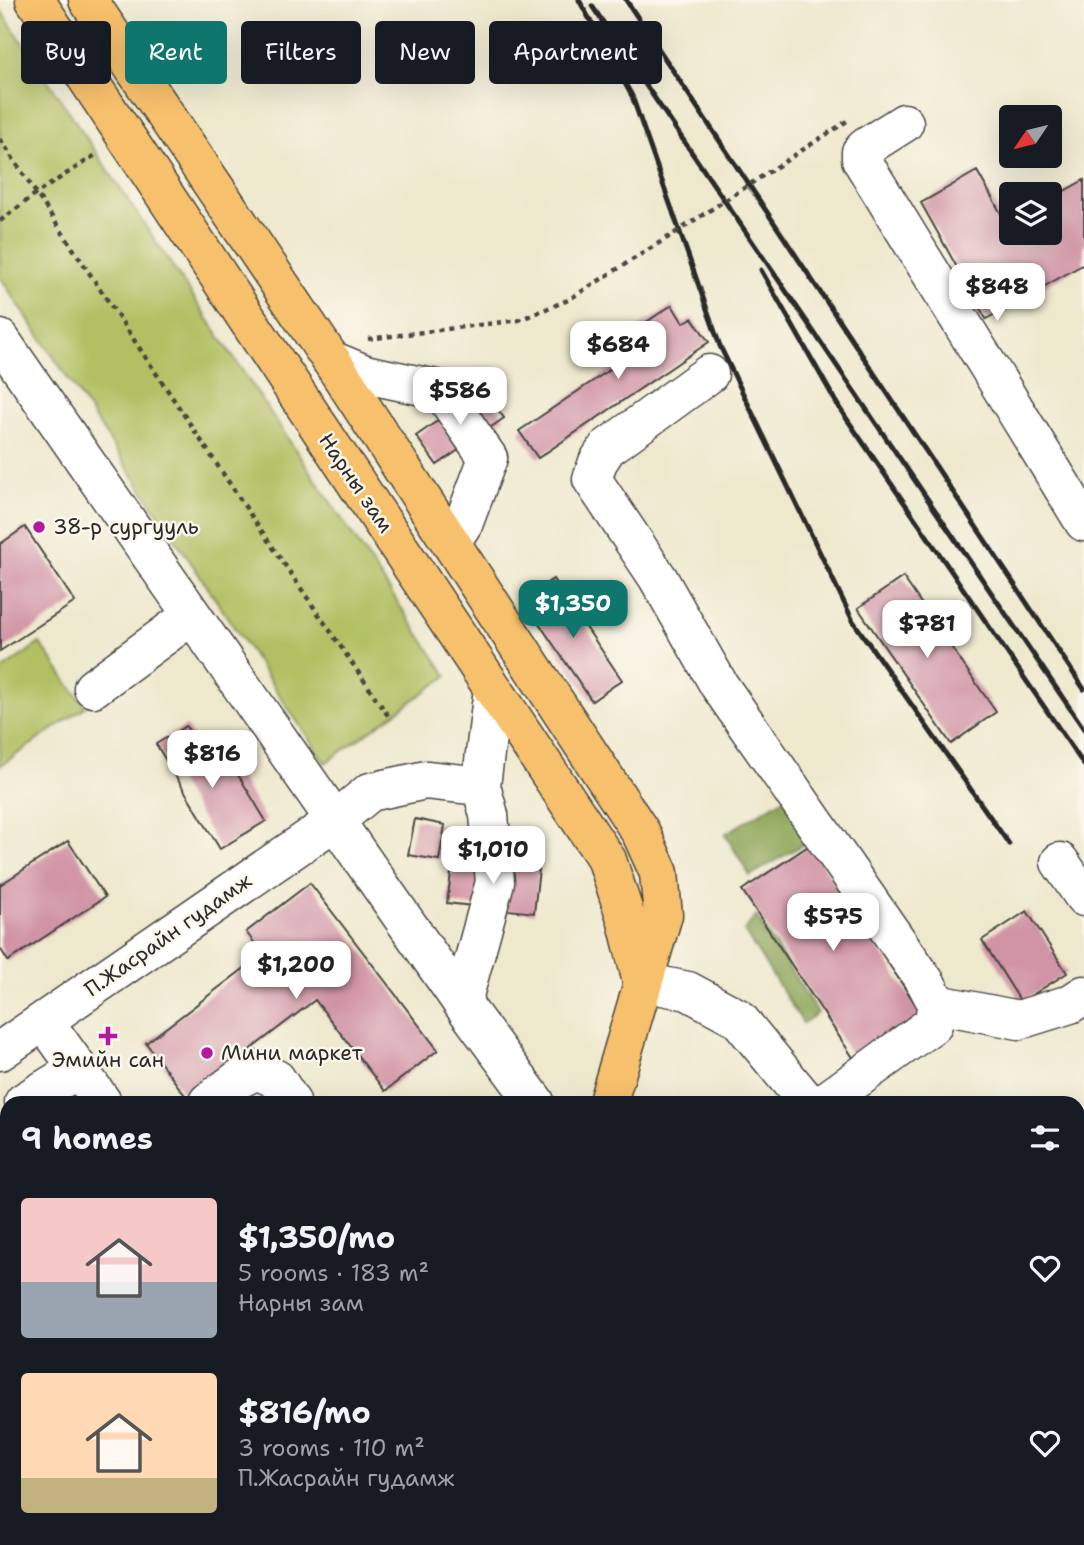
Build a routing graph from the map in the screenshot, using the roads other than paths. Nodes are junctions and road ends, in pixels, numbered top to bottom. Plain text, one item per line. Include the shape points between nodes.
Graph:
1 (35, 0) edge
2 (88, 0) edge
3 (904, 123) dead end
4 (0, 339) edge
5 (344, 350) junction
6 (709, 374) dead end
7 (1084, 522) edge
8 (451, 542) junction
9 (191, 616) junction
10 (93, 688) dead end
11 (493, 689) junction
12 (481, 786) junction
13 (336, 820) junction
14 (1060, 862) dead end
15 (1084, 897) edge
16 (642, 982) junction
17 (1084, 995) edge
18 (462, 1003) junction
19 (937, 1004) junction
20 (44, 1021) junction
21 (0, 1051) edge
22 (78, 1069) junction
23 (34, 1096) edge
24 (98, 1096) edge
25 (216, 1096) edge
26 (288, 1096) edge
27 (531, 1096) edge
28 (610, 1096) edge
29 (802, 1096) edge
30 (833, 1096) edge

1 - 11 main road, Нарны зам
2 - 5 main road, Нарны зам
3 - 7 street via 866,146 861,159
4 - 9 street
5 - 8 main road, Нарны зам
5 - 8 street via 365,373 441,390 488,458 464,522
6 - 19 street via 607,448 592,479 658,578 719,685
8 - 16 main road, Нарны зам via 641,834 659,873 663,915
9 - 10 street
9 - 13 street
11 - 12 street
11 - 16 main road, Нарны зам via 607,860
12 - 13 street, П.Жасрайн гудамж via 426,780 370,792
12 - 18 street via 489,815 495,882
13 - 18 street
13 - 20 street, П.Жасрайн гудамж
14 - 15 street
16 - 28 main road, Нарны зам
16 - 29 street via 688,992 738,1018
17 - 19 street via 1019,1020
18 - 27 street
19 - 30 street via 933,1024
20 - 21 street, П.Жасрайн гудамж
20 - 22 street
22 - 23 street
22 - 24 street
25 - 26 street via 257,1070 276,1079

